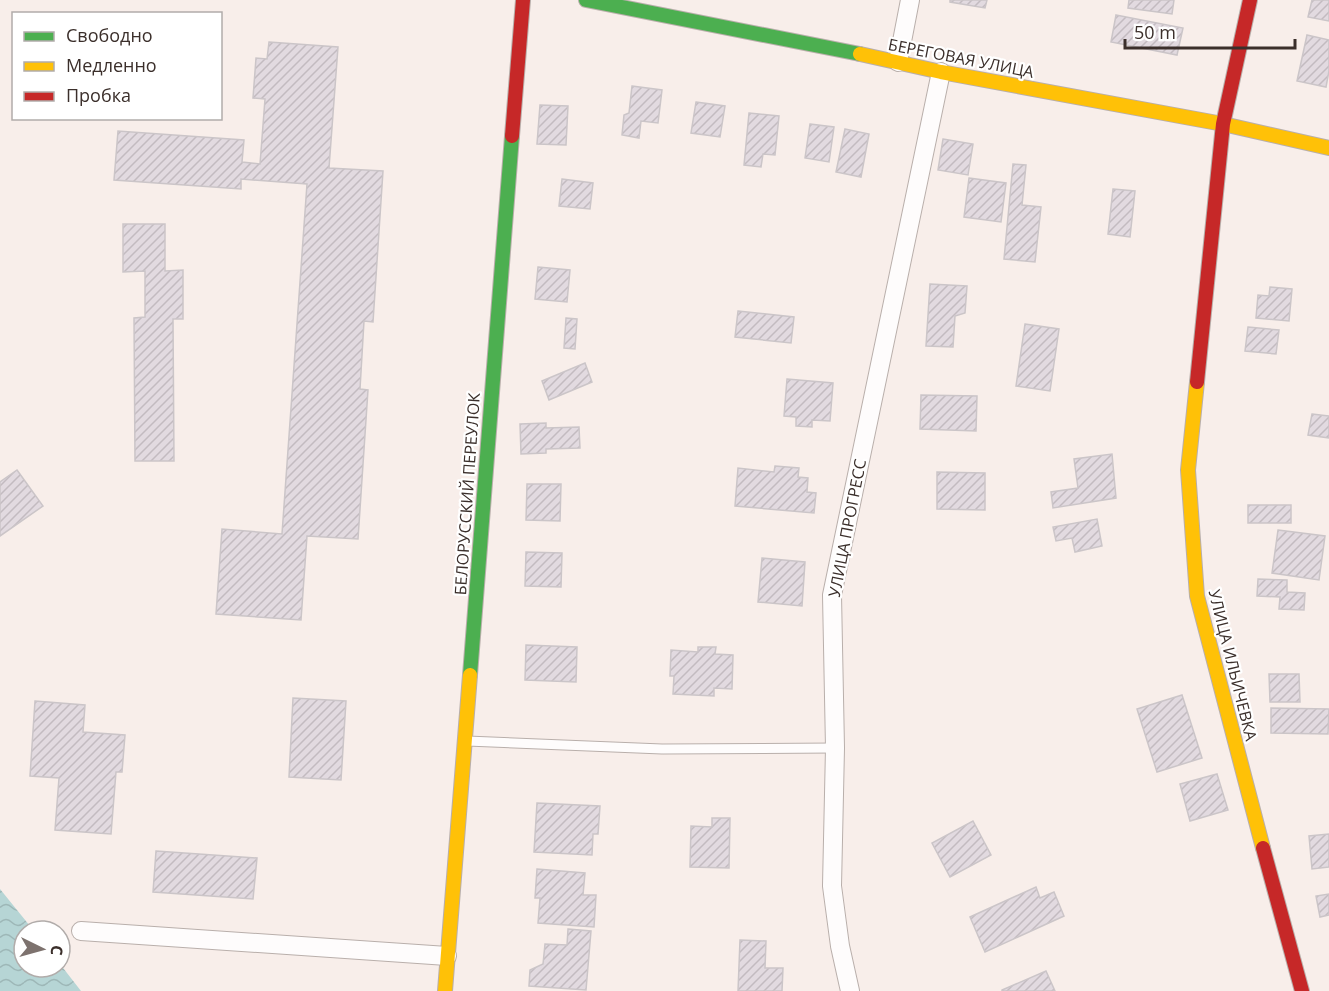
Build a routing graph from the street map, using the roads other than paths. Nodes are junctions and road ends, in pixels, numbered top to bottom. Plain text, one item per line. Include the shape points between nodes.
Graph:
1 (523, 0) edge
2 (586, 0) edge
3 (910, 0) edge
4 (1250, 0) edge
5 (611, 2) edge
6 (898, 62) junction
7 (941, 72) junction
8 (1223, 124) junction
9 (1329, 148) edge
10 (464, 741) junction
11 (835, 748) junction
12 (81, 932) dead end
13 (447, 957) junction
14 (445, 991) edge
15 (850, 991) edge
16 (1302, 991) edge

1 - 10 street, БЕЛОРУССКИЙ ПЕРЕУЛОК
2 - 5 street, БЕРЕГОВАЯ УЛИЦА
3 - 6 street
4 - 8 street, УЛИЦА ИЛЬИЧЕВКА
5 - 6 street, БЕРЕГОВАЯ УЛИЦА
6 - 7 street, БЕРЕГОВАЯ УЛИЦА
7 - 8 street, БЕРЕГОВАЯ УЛИЦА
7 - 11 street, УЛИЦА ПРОГРЕСС via 832,595
8 - 9 street, БЕРЕГОВАЯ УЛИЦА
8 - 16 street, УЛИЦА ИЛЬИЧЕВКА via 1188,470 1197,596
10 - 11 lane via 662,749
10 - 13 street, БЕЛОРУССКИЙ ПЕРЕУЛОК
11 - 15 street, УЛИЦА ПРОГРЕСС via 832,886
12 - 13 street
13 - 14 street, БЕЛОРУССКИЙ ПЕРЕУЛОК

